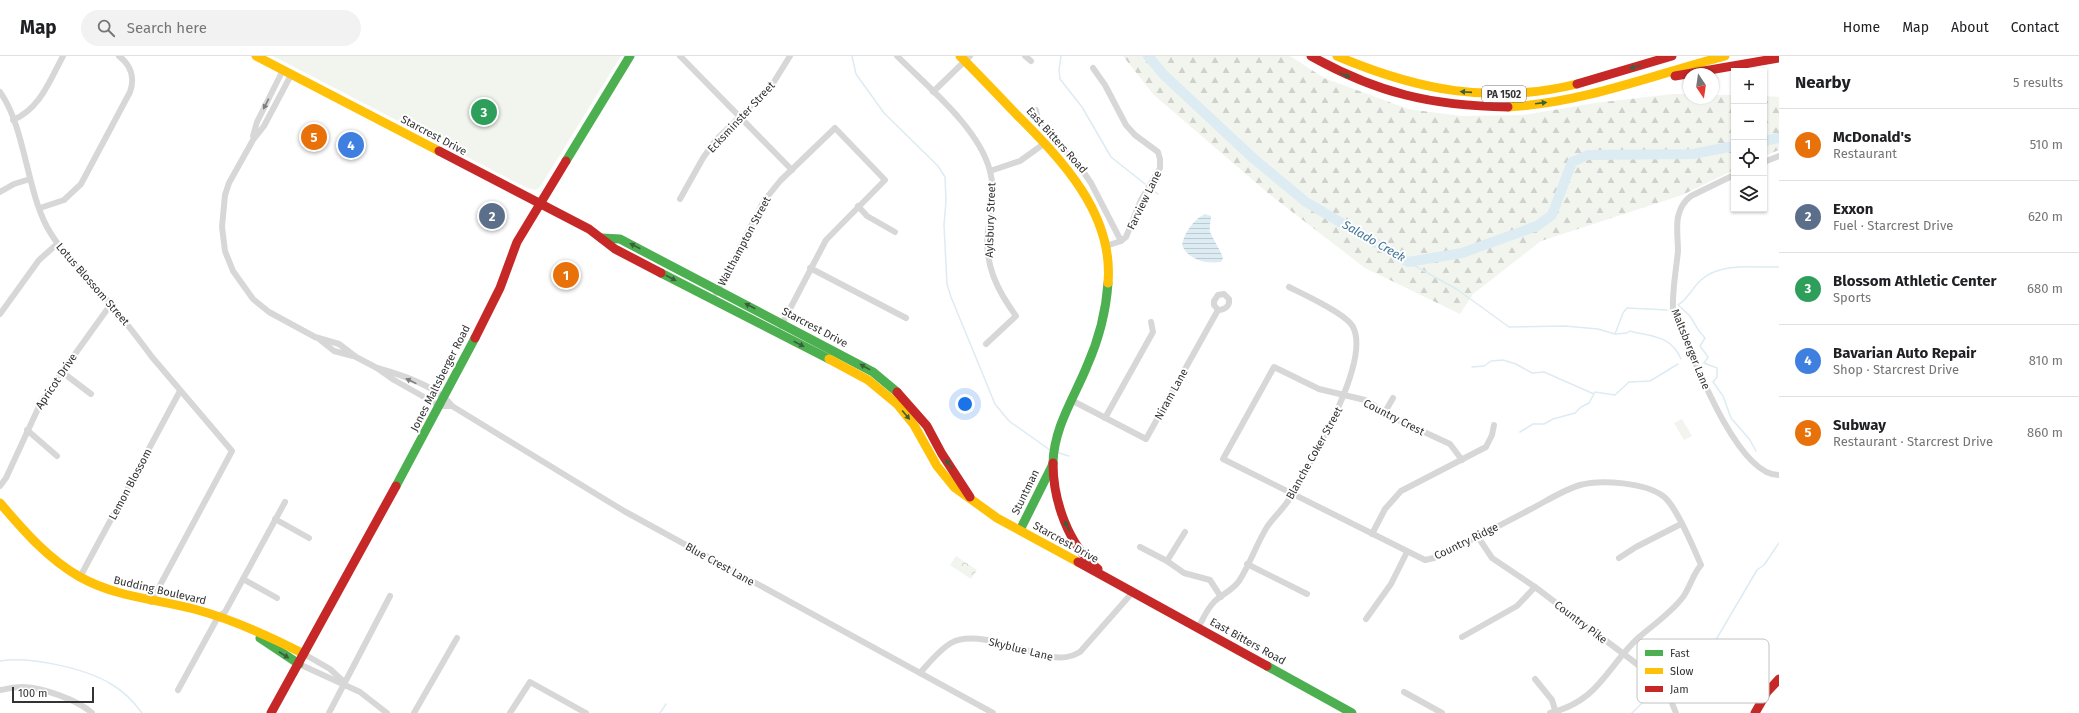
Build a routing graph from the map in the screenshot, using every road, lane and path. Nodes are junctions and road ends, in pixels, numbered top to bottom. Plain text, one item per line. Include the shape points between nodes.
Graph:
1 (63, 56) edge
2 (119, 56) edge
3 (256, 56) edge
4 (630, 56) edge
5 (680, 56) edge
6 (790, 56) edge
7 (897, 56) edge
8 (1025, 56) edge
9 (1311, 56) edge
10 (1336, 56) edge
11 (1672, 56) edge
12 (1725, 56) edge
13 (965, 58) edge
14 (1779, 58) edge
15 (1031, 61) dead end
16 (1092, 68) dead end
17 (287, 72) junction
18 (1632, 82) junction
19 (0, 92) edge
20 (933, 92) junction
21 (1036, 110) dead end
22 (739, 116) junction
23 (13, 120) junction
24 (253, 140) junction
25 (1045, 143) junction
26 (1779, 156) edge
27 (1767, 161) edge
28 (792, 170) junction
29 (990, 171) junction
30 (1732, 176) edge
31 (30, 179) junction
32 (0, 192) edge
33 (680, 199) dead end
34 (540, 204) junction
35 (858, 206) junction
36 (40, 208) junction
37 (895, 232) dead end
38 (600, 238) junction
39 (1121, 241) junction
40 (57, 244) junction
41 (1106, 246) junction
42 (810, 268) junction
43 (1289, 287) dead end
44 (718, 290) junction
45 (713, 299) junction
46 (111, 304) junction
47 (1218, 310) dead end
48 (0, 314) edge
49 (906, 318) dead end
50 (1151, 322) dead end
51 (783, 323) junction
52 (778, 333) junction
53 (986, 344) dead end
54 (377, 368) junction
55 (62, 372) junction
56 (180, 391) junction
57 (899, 392) junction
58 (91, 394) dead end
59 (1345, 396) junction
60 (445, 397) junction
61 (1393, 398) dead end
62 (892, 400) junction
63 (1071, 400) junction
64 (440, 406) junction
65 (452, 406) junction
66 (1385, 412) junction
67 (1105, 418) junction
68 (1494, 425) dead end
69 (27, 430) junction
70 (934, 439) junction
71 (924, 444) junction
72 (57, 456) dead end
73 (1223, 459) joint
74 (1462, 460) junction
75 (1052, 464) junction
76 (1779, 475) edge
77 (0, 486) edge
78 (1292, 493) junction
79 (970, 497) junction
80 (285, 502) dead end
81 (0, 503) edge
82 (275, 519) junction
83 (1681, 524) junction
84 (1020, 530) junction
85 (1185, 532) dead end
86 (1372, 534) junction
87 (1478, 537) junction
88 (309, 538) dead end
89 (1140, 547) dead end
90 (1407, 552) junction
91 (1619, 558) dead end
92 (1167, 561) junction
93 (1247, 564) junction
94 (80, 577) junction
95 (243, 579) junction
96 (1535, 587) junction
97 (1132, 593) junction
98 (1307, 594) dead end
99 (390, 596) dead end
100 (1221, 597) junction
101 (277, 598) dead end
102 (151, 602) junction
103 (218, 617) junction
104 (1366, 619) dead end
105 (1198, 628) junction
106 (247, 630) junction
107 (1462, 637) dead end
108 (457, 638) dead end
109 (304, 654) junction
110 (1624, 655) junction
111 (299, 664) junction
112 (1637, 665) edge
113 (920, 673) junction
114 (1535, 679) dead end
115 (1779, 679) edge
116 (346, 684) junction
117 (0, 690) edge
118 (178, 690) dead end
119 (1769, 690) edge
120 (1404, 692) dead end
121 (1672, 703) edge
122 (1761, 703) edge
123 (92, 713) edge
124 (271, 713) edge
125 (329, 713) edge
126 (387, 713) edge
127 (414, 713) edge
128 (510, 713) edge
129 (586, 713) edge
130 (993, 713) edge
131 (1352, 713) edge
132 (1442, 713) edge
133 (1554, 713) edge
134 (1676, 713) edge
135 (1755, 713) edge

1 - 23 street via 36,104
2 - 36 street via 128,64 133,81 130,92 81,184 64,200
3 - 17 main road, Starcrest Drive
4 - 34 main road, Jones Maltsberger Road
5 - 22 street
6 - 22 street, Ecksminster Street via 775,81
7 - 20 street, Aylsbury Street
8 - 15 street
9 -> 18 main road, PA 1502 via 1344,75 1400,95 1466,106 1538,104 1575,98
11 -> 10 main road, PA 1502 via 1574,85 1531,93 1500,94 1407,83
12 - 18 main road, PA 1502
13 - 20 street
13 - 25 main road, East Bitters Road
14 - 18 main road
16 - 39 street, Farview Lane via 1105,85 1126,125 1158,152 1160,159 1158,171 1141,200 1126,236
17 - 24 street, Blue Crest Lane via 264,126
17 -> 24 street, Blue Crest Lane via 257,122
17 - 34 main road, Starcrest Drive
19 - 23 street, Lotus Blossom Street
20 - 29 street, Aylsbury Street via 972,133 983,151
21 - 39 street via 1038,121 1091,183
22 - 28 street
22 - 33 street, Ecksminster Street via 703,158
23 - 31 street, Lotus Blossom Street
24 - 54 street, Blue Crest Lane via 225,195 222,227 225,251 233,271 254,299 282,320 315,337 334,352 356,357
25 - 29 street via 1020,161
25 - 41 main road, East Bitters Road via 1082,187 1099,221
26 - 27 street
28 - 35 street, Walthampton Street via 835,128 885,180
28 - 44 street, Walthampton Street via 764,201
29 - 53 street, Aylsbury Street via 993,192 987,241 989,262 999,291 1016,316
30 - 76 street, Maltsberger Lane via 1685,200 1678,220 1678,250 1672,300 1721,420 1760,468 1769,475
31 - 32 street
31 - 36 street, Lotus Blossom Street
34 - 38 main road, Starcrest Drive via 589,229
34 - 60 main road, Jones Maltsberger Road via 517,242 500,288
35 - 37 street via 867,216
35 - 42 street via 826,240
36 - 40 street, Lotus Blossom Street
44 -> 38 main road, Starcrest Drive via 620,239
38 -> 45 main road, Starcrest Drive via 615,249
39 - 41 street, Farview Lane
40 - 46 street, Lotus Blossom Street
40 - 48 street via 39,260
41 - 63 main road, East Bitters Road via 1108,286 1102,327
42 - 49 street
42 - 51 street
43 - 59 street, Blanche Coker Street via 1334,312 1353,326 1356,336 1355,352
44 - 45 street, Walthampton Street
51 -> 44 main road, Starcrest Drive
45 - 52 main road, Starcrest Drive
46 - 55 street, Apricot Drive
46 - 56 street, Lotus Blossom Street
47 - 67 street, Niram Lane via 1146,439
50 - 67 street via 1154,332
51 - 52 street
57 -> 51 main road, Starcrest Drive via 873,372
52 -> 62 main road, Starcrest Drive via 860,375
60 -> 54 street, Blue Crest Lane via 397,374
54 - 64 street, Blue Crest Lane
55 - 58 street
55 - 69 street, Apricot Drive via 42,400
56 - 94 street, Lemon Blossom
56 - 102 street, Lotus Blossom Street via 232,451
57 - 62 main road
57 - 70 main road, Starcrest Drive
59 - 66 street, Country Crest via 1365,400
59 - 73 street, Country Crest via 1319,389 1274,367
59 - 78 street, Blanche Coker Street
60 - 64 main road, Jones Maltsberger Road
60 - 65 street, Blue Crest Lane
61 - 66 street
62 -> 71 main road, Starcrest Drive via 912,423
63 - 67 street
63 - 75 main road, East Bitters Road via 1060,427
64 - 65 street, Blue Crest Lane
64 - 109 main road, Jones Maltsberger Road
65 - 113 street, Blue Crest Lane via 624,511
66 - 74 street, Country Crest via 1450,444
68 - 74 street via 1489,444
69 - 72 street
69 - 77 street, Apricot Drive
70 - 71 main road
79 -> 70 main road, Starcrest Drive
71 - 79 main road, Starcrest Drive via 955,487
73 - 78 street, Country Ridge
74 - 86 street via 1401,491 1384,508
75 - 84 main road, Stuntman
97 -> 75 main road via 1095,567 1072,537 1059,503
78 - 86 street, Country Ridge
78 - 93 street, Blanche Coker Street via 1268,526
79 - 84 main road, Starcrest Drive via 997,518
80 - 82 street
81 - 94 main road, Budding Boulevard via 42,550
82 - 88 street
82 - 95 street
83 - 87 street, Country Ridge via 1667,500 1650,489 1612,482 1573,488
83 - 91 street
83 - 110 street, Country Ridge via 1701,565 1676,605 1637,639
84 - 97 main road, Starcrest Drive
85 - 92 street
86 - 90 street, Country Ridge
87 - 90 street, Country Ridge via 1425,560
87 - 96 street, Country Pike via 1492,558
89 - 92 street
90 - 104 street via 1391,584
92 - 100 street via 1184,573 1210,580
93 - 98 street
93 - 100 street, Blanche Coker Street via 1240,580
94 - 102 main road, Budding Boulevard via 110,591
95 - 101 street
95 - 103 street via 225,612
96 - 107 street via 1517,606
96 - 110 street, Country Pike
97 - 105 main road, East Bitters Road
97 - 113 street, Skyblue Lane via 1080,652 1073,656 1051,657 966,638 950,643
99 - 116 street
100 - 105 street, Blanche Coker Street via 1209,607
102 - 103 main road, Budding Boulevard via 183,607
103 - 106 main road, Budding Boulevard
103 - 118 street
105 - 131 main road, East Bitters Road
106 - 109 main road, Budding Boulevard
106 -> 111 main road, Budding Boulevard
108 - 127 street
109 - 111 main road, Jones Maltsberger Road
109 - 116 street via 330,669
110 - 112 street, Country Pike
110 - 133 street via 1590,694
111 - 116 street
111 - 124 main road, Jones Maltsberger Road
113 - 130 street, Blue Crest Lane
114 - 133 street via 1552,700
115 - 119 main road
116 - 125 street
116 - 126 street
117 - 123 street via 16,687 35,688 73,701
120 - 132 street
121 - 134 street, Country Pike
122 - 135 main road
128 - 129 street via 530,682

